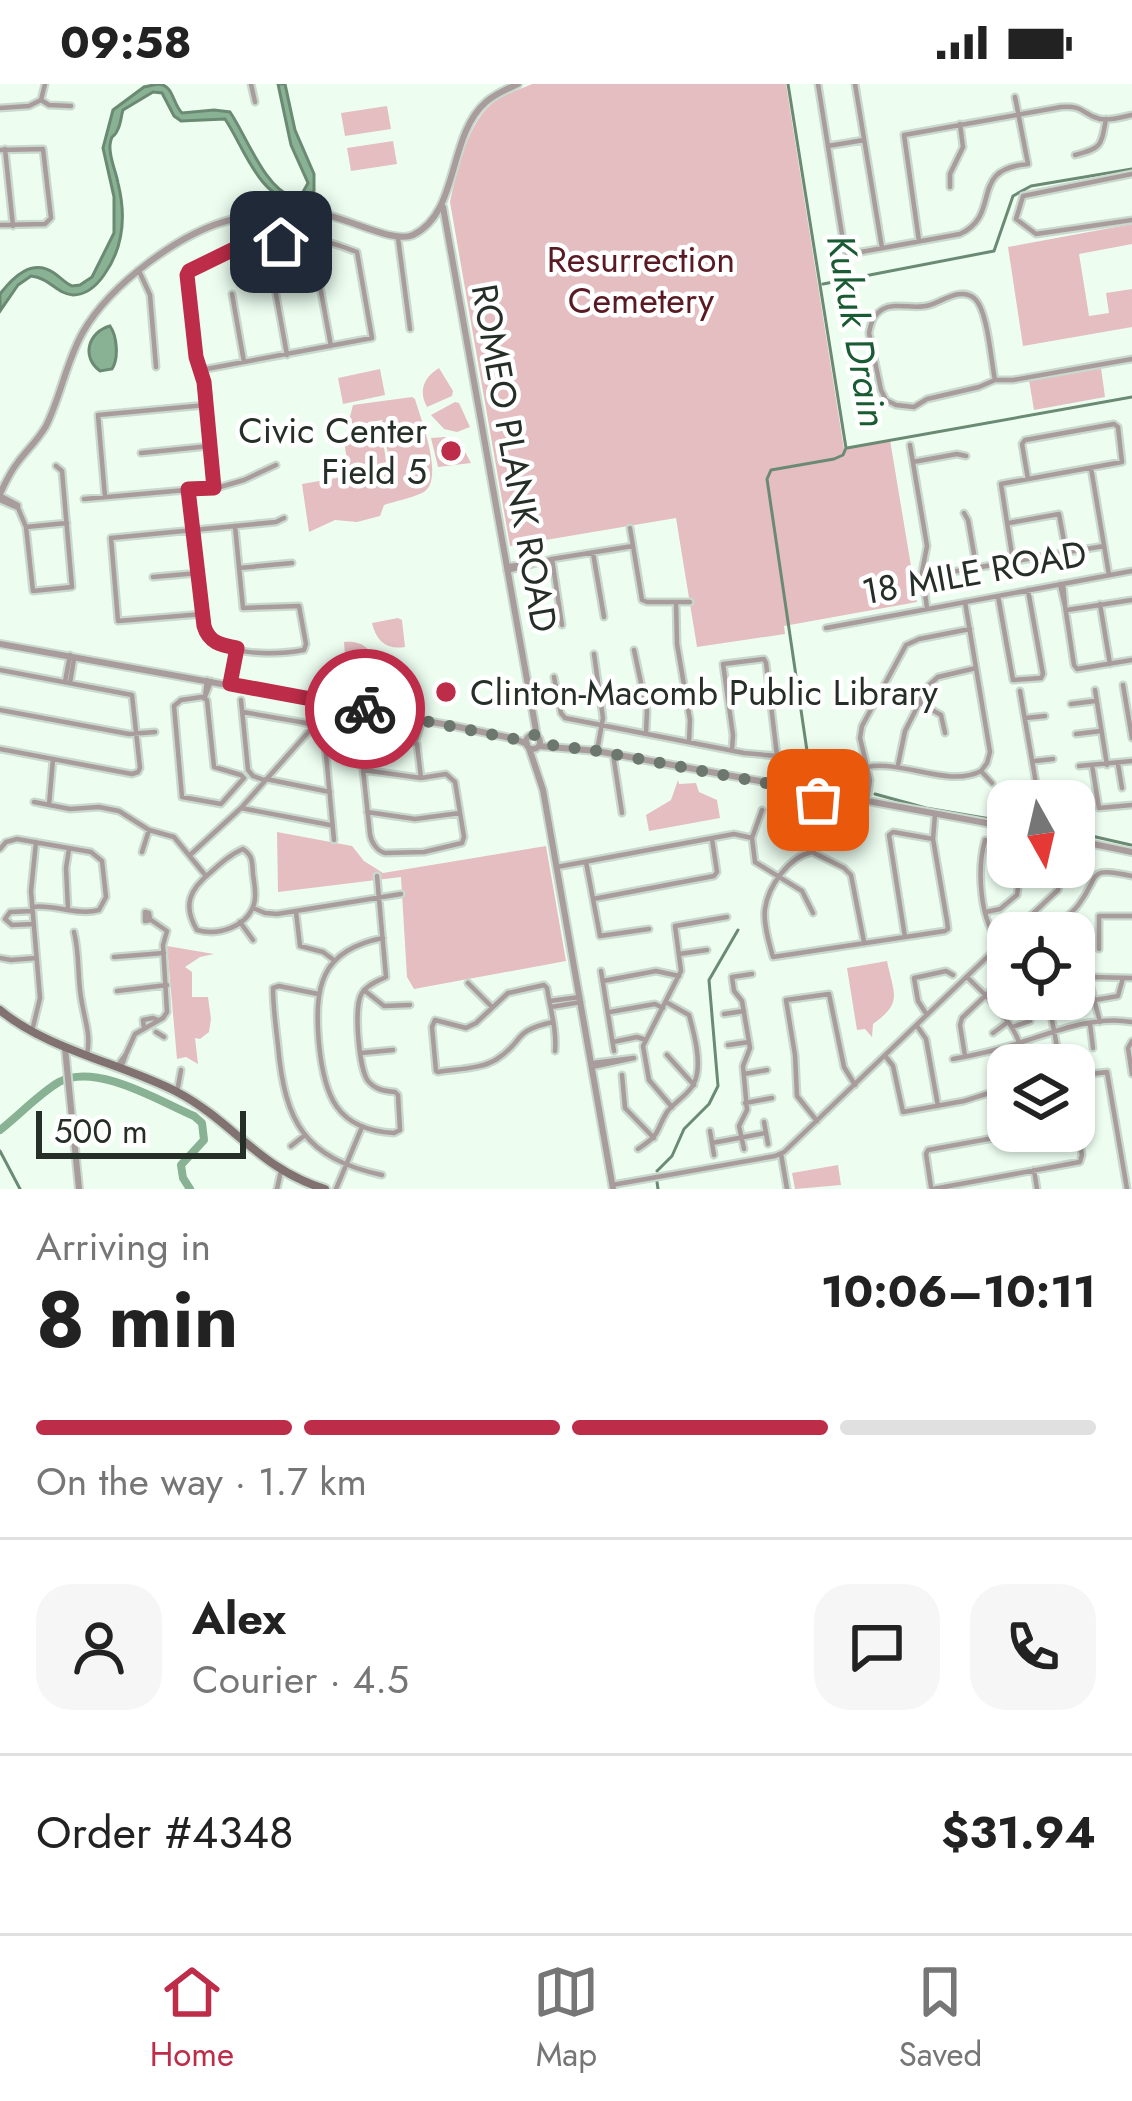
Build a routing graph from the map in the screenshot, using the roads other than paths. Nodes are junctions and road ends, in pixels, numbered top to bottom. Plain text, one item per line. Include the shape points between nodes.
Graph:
1 (45, 84) edge
2 (251, 84) edge
3 (518, 84) edge
4 (818, 84) edge
5 (855, 84) edge
6 (1015, 97) dead end
7 (40, 100) junction
8 (255, 102) dead end
9 (71, 106) dead end
10 (0, 108) edge
11 (1018, 115) junction
12 (1132, 115) edge
13 (1106, 119) junction
14 (960, 124) junction
15 (864, 140) junction
16 (828, 146) junction
17 (3, 150) edge
18 (1075, 155) dead end
19 (1132, 175) edge
20 (950, 188) dead end
21 (442, 203) junction
22 (279, 214) junction
23 (1132, 220) edge
24 (0, 225) edge
25 (13, 226) junction
26 (398, 238) junction
27 (281, 242) junction
28 (920, 242) junction
29 (882, 248) junction
30 (139, 272) junction
31 (320, 281) dead end
32 (274, 284) dead end
33 (232, 294) dead end
34 (410, 329) dead end
35 (331, 346) junction
36 (286, 355) junction
37 (1132, 359) edge
38 (244, 362) junction
39 (156, 368) dead end
40 (200, 370) junction
41 (994, 380) junction
42 (206, 405) junction
43 (910, 445) dead end
44 (210, 446) junction
45 (140, 453) dead end
46 (965, 457) dead end
47 (913, 462) junction
48 (275, 465) dead end
49 (56, 466) dead end
50 (1090, 468) junction
51 (1028, 479) junction
52 (214, 488) junction
53 (188, 489) junction
54 (0, 497) edge
55 (105, 497) junction
56 (84, 499) dead end
57 (964, 513) dead end
58 (284, 518) dead end
59 (67, 523) junction
60 (1006, 523) junction
61 (235, 526) junction
62 (26, 527) junction
63 (630, 528) dead end
64 (192, 530) junction
65 (633, 546) junction
66 (1104, 546) junction
67 (1066, 552) junction
68 (593, 553) junction
69 (552, 559) junction
70 (1013, 561) junction
71 (292, 563) dead end
72 (238, 568) junction
73 (977, 568) junction
74 (507, 569) junction
75 (1132, 571) edge
76 (199, 573) junction
77 (1109, 575) junction
78 (153, 577) dead end
79 (922, 577) junction
80 (1061, 584) junction
81 (1028, 590) junction
82 (998, 596) junction
83 (1132, 600) edge
84 (676, 602) junction
85 (690, 602) dead end
86 (965, 602) junction
87 (1100, 604) junction
88 (927, 608) junction
89 (1066, 608) junction
90 (203, 614) junction
91 (604, 617) dead end
92 (562, 625) dead end
93 (826, 628) dead end
94 (970, 629) junction
95 (0, 644) edge
96 (237, 648) junction
97 (634, 650) dead end
98 (594, 654) dead end
99 (73, 655) junction
100 (1132, 660) edge
101 (1110, 664) junction
102 (976, 668) junction
103 (0, 670) edge
104 (554, 677) dead end
105 (208, 680) junction
106 (68, 682) junction
107 (230, 684) junction
108 (1123, 686) dead end
109 (1096, 690) dead end
110 (1021, 691) dead end
111 (1128, 695) edge
112 (205, 698) junction
113 (241, 700) dead end
114 (1097, 700) junction
115 (328, 702) junction
116 (920, 703) junction
117 (1072, 704) dead end
118 (0, 710) edge
119 (243, 712) junction
120 (1045, 716) dead end
121 (1025, 718) junction
122 (420, 720) junction
123 (315, 725) junction
124 (602, 726) junction
125 (1102, 730) junction
126 (155, 732) dead end
127 (945, 733) dead end
128 (137, 734) junction
129 (646, 734) junction
130 (1076, 734) dead end
131 (1132, 738) edge
132 (533, 742) junction
133 (689, 742) junction
134 (415, 743) junction
135 (0, 748) edge
136 (732, 750) junction
137 (597, 751) junction
138 (613, 754) junction
139 (777, 756) junction
140 (53, 759) junction
141 (1053, 759) dead end
142 (1132, 761) edge
143 (1032, 762) junction
144 (1118, 764) junction
145 (1092, 765) junction
146 (1107, 765) junction
147 (898, 766) junction
148 (1079, 766) dead end
149 (867, 767) junction
150 (363, 770) junction
151 (981, 772) junction
152 (421, 778) junction
153 (266, 780) junction
154 (989, 780) edge
155 (1035, 780) edge
156 (776, 785) junction
157 (1122, 788) dead end
158 (329, 791) junction
159 (819, 793) junction
160 (865, 796) junction
161 (34, 802) dead end
162 (49, 805) junction
163 (1132, 806) edge
164 (242, 808) junction
165 (762, 810) dead end
166 (368, 812) junction
167 (622, 813) dead end
168 (936, 813) junction
169 (460, 814) junction
170 (987, 822) edge
171 (332, 825) junction
172 (148, 830) junction
173 (712, 838) junction
174 (752, 838) junction
175 (932, 838) junction
176 (334, 840) dead end
177 (985, 840) dead end
178 (36, 842) junction
179 (1095, 844) edge
180 (69, 848) junction
181 (0, 849) edge
182 (142, 852) dead end
183 (812, 852) junction
184 (1132, 852) edge
185 (190, 855) junction
186 (586, 862) junction
187 (557, 867) junction
188 (206, 876) junction
189 (377, 876) dead end
190 (1132, 876) edge
191 (779, 878) junction
192 (1018, 888) edge
193 (1059, 888) edge
194 (401, 894) dead end
195 (380, 897) junction
196 (593, 898) junction
197 (253, 908) junction
198 (32, 909) junction
199 (68, 909) junction
200 (296, 910) junction
201 (986, 912) junction
202 (1035, 912) edge
203 (1072, 912) edge
204 (813, 913) dead end
205 (987, 916) edge
206 (1132, 916) edge
207 (727, 917) dead end
208 (150, 920) dead end
209 (240, 922) junction
210 (34, 924) junction
211 (649, 928) dead end
212 (74, 932) dead end
213 (905, 937) junction
214 (383, 938) junction
215 (254, 940) dead end
216 (865, 943) junction
217 (1099, 949) dead end
218 (707, 950) dead end
219 (693, 952) junction
220 (164, 953) junction
221 (679, 954) junction
222 (114, 957) dead end
223 (987, 957) edge
224 (0, 958) edge
225 (37, 958) junction
226 (335, 961) junction
227 (601, 971) dead end
228 (680, 974) junction
229 (752, 974) dead end
230 (1095, 977) edge
231 (1123, 978) junction
232 (1132, 978) edge
233 (963, 980) junction
234 (603, 981) junction
235 (468, 983) dead end
236 (166, 985) junction
237 (364, 990) junction
238 (987, 991) edge
239 (117, 992) dead end
240 (317, 994) junction
241 (984, 994) junction
242 (987, 997) edge
243 (581, 999) junction
244 (1095, 1000) joint
245 (550, 1004) junction
246 (410, 1005) dead end
247 (664, 1005) junction
248 (492, 1007) junction
249 (0, 1010) edge
250 (744, 1010) junction
251 (608, 1012) junction
252 (724, 1014) dead end
253 (927, 1016) junction
254 (1007, 1020) edge
255 (1052, 1020) edge
256 (157, 1021) junction
257 (553, 1022) junction
258 (1030, 1022) dead end
259 (1100, 1022) junction
260 (1132, 1022) edge
261 (1010, 1024) junction
262 (1090, 1024) junction
263 (917, 1026) junction
264 (145, 1027) junction
265 (29, 1030) junction
266 (1054, 1031) junction
267 (156, 1032) junction
268 (993, 1033) dead end
269 (164, 1036) dead end
270 (646, 1040) junction
271 (1132, 1041) edge
272 (613, 1042) junction
273 (749, 1042) junction
274 (1019, 1043) junction
275 (1016, 1044) edge
276 (1056, 1044) edge
277 (1092, 1044) edge
278 (64, 1045) junction
279 (728, 1046) dead end
280 (392, 1050) dead end
281 (555, 1051) dead end
282 (614, 1051) dead end
283 (361, 1053) junction
284 (987, 1053) edge
285 (87, 1054) junction
286 (667, 1055) dead end
287 (644, 1056) junction
288 (965, 1056) junction
289 (886, 1057) junction
290 (953, 1059) dead end
291 (592, 1065) junction
292 (119, 1068) junction
293 (181, 1070) dead end
294 (767, 1070) dead end
295 (1095, 1073) edge
296 (744, 1074) junction
297 (1132, 1074) edge
298 (622, 1075) dead end
299 (694, 1084) junction
300 (855, 1085) junction
301 (177, 1092) junction
302 (987, 1093) edge
303 (772, 1099) dead end
304 (746, 1103) junction
305 (938, 1106) junction
306 (673, 1107) junction
307 (764, 1122) dead end
308 (817, 1122) junction
309 (362, 1127) junction
310 (710, 1131) dead end
311 (766, 1133) junction
312 (305, 1135) junction
313 (741, 1137) junction
314 (654, 1138) junction
315 (987, 1140) edge
316 (712, 1143) junction
317 (768, 1144) dead end
318 (291, 1146) dead end
319 (638, 1149) dead end
320 (1081, 1152) edge
321 (713, 1154) dead end
322 (781, 1154) junction
323 (745, 1161) junction
324 (346, 1165) junction
325 (281, 1171) junction
326 (1034, 1171) junction
327 (382, 1175) dead end
328 (612, 1187) edge
329 (80, 1189) edge
330 (277, 1189) edge
331 (325, 1189) edge
332 (339, 1189) edge
333 (788, 1189) edge
334 (932, 1189) edge
335 (1037, 1189) edge
336 (1127, 1189) edge

1 - 7 street
2 - 8 street
3 - 21 street via 478,110
4 - 16 street
5 - 15 street
6 - 11 street
7 - 9 street
7 - 10 street
11 - 13 street via 1074,106
11 - 14 street
11 - 28 street via 1028,164 998,172 973,227
12 - 13 street
13 - 18 street via 1096,149
14 - 20 street via 963,147
14 - 28 street via 904,135
15 - 16 street
15 - 29 street
16 - 29 street via 847,253
17 - 25 street
17 - 25 street via 43,149 50,221
19 - 23 street via 1025,195 1016,219 1036,234
21 - 26 street via 419,231
21 - 74 street, ROMEO PLANK ROAD
22 - 26 street via 328,214
22 - 27 street
22 - 30 street via 213,227
24 - 25 street
26 - 34 street
27 - 35 street via 357,252 372,338
27 - 40 street via 236,248 188,273
28 - 29 street
30 - 39 street via 150,295
30 - 54 street via 85,328 49,420
31 - 35 street
32 - 36 street
33 - 38 street
35 - 36 street
36 - 38 street
37 - 41 street
38 - 40 street
40 - 42 street
41 - 41 street via 983,314 971,296 888,307 871,323 878,381 891,403 914,407
42 - 44 street
42 - 55 street via 98,415
43 - 47 street
44 - 45 street
44 - 52 street
46 - 47 street
47 - 79 street via 927,546
48 - 52 street
49 - 59 street
50 - 51 street
50 - 51 street via 1123,461 1116,424 1023,441
50 - 66 street
51 - 60 street via 1000,485
52 - 53 street
53 - 55 street
53 - 64 street
54 - 62 street via 18,508
55 - 56 street
57 - 73 street
58 - 61 street
59 - 62 street
59 - 62 street via 72,587 34,591
60 - 67 street via 1059,514
60 - 70 street
61 - 64 street
61 - 72 street
63 - 65 street
64 - 76 street
64 - 90 street via 110,538 118,621
65 - 68 street
65 - 84 street via 642,599
66 - 67 street
66 - 77 street
67 - 70 street
68 - 69 street
68 - 91 street
69 - 74 street
69 - 92 street
70 - 73 street
71 - 72 street
72 - 96 street via 244,610 299,606 306,649 273,655
73 - 79 street
74 - 132 street, ROMEO PLANK ROAD
75 - 77 street, 18 MILE ROAD
76 - 78 street
76 - 90 street
77 - 80 street, 18 MILE ROAD
79 - 88 street
80 - 81 street, 18 MILE ROAD
80 - 89 street
81 - 82 street, 18 MILE ROAD
81 - 82 street via 1041,678 1013,680
82 - 86 street, 18 MILE ROAD
83 - 87 street
84 - 85 street
84 - 133 street
86 - 88 street, 18 MILE ROAD
86 - 94 street
87 - 89 street
87 - 101 street
88 - 93 street, 18 MILE ROAD
89 - 101 street via 1077,669
90 - 96 street via 211,640
94 - 102 street
94 - 149 street via 906,645 862,726
95 - 99 street
96 - 107 street
97 - 129 street
98 - 124 street
99 - 105 street
99 - 106 street
100 - 101 street
102 - 116 street via 938,676
102 - 151 street via 990,752
103 - 106 street
104 - 124 street via 562,717
105 - 107 street
105 - 112 street
106 - 128 street via 132,695
107 - 115 street
108 - 111 street
109 - 114 street
110 - 121 street
111 - 131 street
112 - 112 street via 174,706 180,794 221,804 243,777 213,766
113 - 119 street
114 - 117 street
114 - 125 street
115 - 122 street
115 - 123 street
116 - 127 street via 941,715
116 - 147 street
118 - 128 street
119 - 123 street
119 - 153 street via 248,770
120 - 121 street
121 - 143 street
122 - 132 street
122 - 134 street
123 - 153 street
123 - 158 street via 324,733
124 - 129 street
124 - 137 street
125 - 130 street
125 - 146 street
126 - 128 street
128 - 140 street via 140,765 132,774
129 - 133 street
132 - 137 street
132 - 187 street
133 - 136 street
134 - 150 street via 375,738 364,745
134 - 152 street
135 - 140 street
136 - 139 street
136 - 139 street via 723,663 765,661
137 - 138 street
138 - 156 street
138 - 167 street
139 - 156 street
140 - 162 street
141 - 143 street
142 - 144 street
143 - 155 street
144 - 146 street
144 - 157 street
145 - 146 street
145 - 148 street
145 - 163 street via 1099,808
147 - 149 street
147 - 151 street via 964,777
149 - 160 street
150 - 152 street
150 - 166 street
151 - 154 street
152 - 169 street via 450,776
153 - 158 street
153 - 164 street
156 - 159 street
158 - 171 street
159 - 160 street
159 - 183 street
160 - 168 street
161 - 162 street
162 - 172 street via 116,810
164 - 171 street
164 - 185 street
165 - 174 street
166 - 169 street
166 - 169 street via 370,837 383,853 462,843
168 - 170 street
168 - 175 street
171 - 176 street
172 - 182 street
172 - 185 street via 172,835
173 - 174 street
173 - 186 street
173 - 196 street via 715,876
174 - 191 street via 755,862
175 - 213 street via 947,929
175 - 213 street via 888,836
177 - 201 street via 979,868
178 - 180 street
178 - 181 street via 16,839
178 - 198 street
179 - 184 street
180 - 199 street
180 - 199 street via 99,857 106,895 99,910
183 - 191 street via 792,860
183 - 216 street via 851,874
185 - 188 street
186 - 187 street
186 - 196 street
187 - 243 street
188 - 197 street via 246,850
188 - 209 street via 189,898 195,928 211,933
189 - 195 street
190 - 203 street via 1099,873
191 - 204 street via 805,894
191 - 216 street via 765,909 773,957
192 - 201 street
193 - 202 street
194 - 195 street
195 - 200 street
195 - 214 street
196 - 211 street via 600,936
197 - 200 street
197 - 209 street
198 - 199 street
198 - 210 street
198 - 210 street via 5,919
200 - 226 street via 300,946
201 - 205 street
206 - 217 street via 1100,915
207 - 221 street via 675,926
208 - 220 street via 166,931
209 - 215 street
210 - 225 street
212 - 285 street
213 - 216 street
214 - 226 street
214 - 237 street via 386,977
218 - 219 street
219 - 221 street
219 - 228 street
220 - 222 street
220 - 236 street
221 - 228 street
223 - 233 street
224 - 225 street
225 - 265 street
226 - 240 street
227 - 234 street
228 - 234 street
228 - 247 street
229 - 250 street via 732,977
230 - 231 street
231 - 232 street
231 - 244 street via 1118,996
233 - 241 street
233 - 253 street
233 - 253 street via 946,971 914,978
234 - 251 street
235 - 248 street
236 - 239 street
236 - 256 street via 168,1010
237 - 246 street via 384,1006
237 - 283 street via 357,1007
238 - 241 street
240 - 309 street via 324,1086
240 - 312 street via 274,987 284,1095
241 - 242 street
241 - 288 street via 961,1022
243 - 245 street
243 - 291 street
244 - 259 street
245 - 248 street via 545,985 514,991
245 - 257 street
247 - 251 street
247 - 270 street
247 - 299 street via 689,1015
248 - 257 street via 466,1028 435,1020 436,1072 491,1063 522,1032
249 - 265 main road
250 - 252 street
250 - 273 street
251 - 272 street
253 - 263 street
254 - 261 street
255 - 266 street
256 - 264 street via 143,1019
256 - 267 street
257 - 281 street
258 - 261 street
259 - 260 street
259 - 262 street
261 - 268 street
261 - 274 street
262 - 266 street
262 - 277 street
263 - 289 street
263 - 305 street
264 - 267 street
264 - 292 street
265 - 278 main road
266 - 274 street
266 - 276 street
267 - 269 street
270 - 272 street
270 - 287 street
271 - 297 street
272 - 282 street
273 - 279 street
273 - 296 street
274 - 275 street
278 - 285 main road
278 - 329 street
280 - 283 street
283 - 309 street via 369,1082 397,1093 400,1131
284 - 288 street
285 - 292 main road
286 - 299 street
287 - 291 street
287 - 306 street via 649,1080
288 - 290 street
289 - 300 street
289 - 305 street via 903,1112
291 - 328 street
292 - 301 main road
293 - 301 street
294 - 296 street
295 - 336 street via 1107,1072
296 - 304 street
298 - 314 street via 626,1110
299 - 306 street
300 - 308 street
300 - 308 street via 828,993 786,1000 797,1096
301 - 325 main road
302 - 305 street
303 - 304 street
304 - 313 street
306 - 314 street
307 - 311 street
308 - 322 street
309 - 324 street
310 - 316 street
311 - 313 street
311 - 317 street
312 - 318 street
312 - 324 street
313 - 316 street
313 - 323 street
314 - 319 street
315 - 334 street via 926,1152
316 - 321 street
320 - 326 street via 1080,1162
322 - 323 street
322 - 333 street
323 - 328 street
324 - 327 street
324 - 332 street
325 - 330 street
325 - 331 main road
326 - 334 street
326 - 335 street

